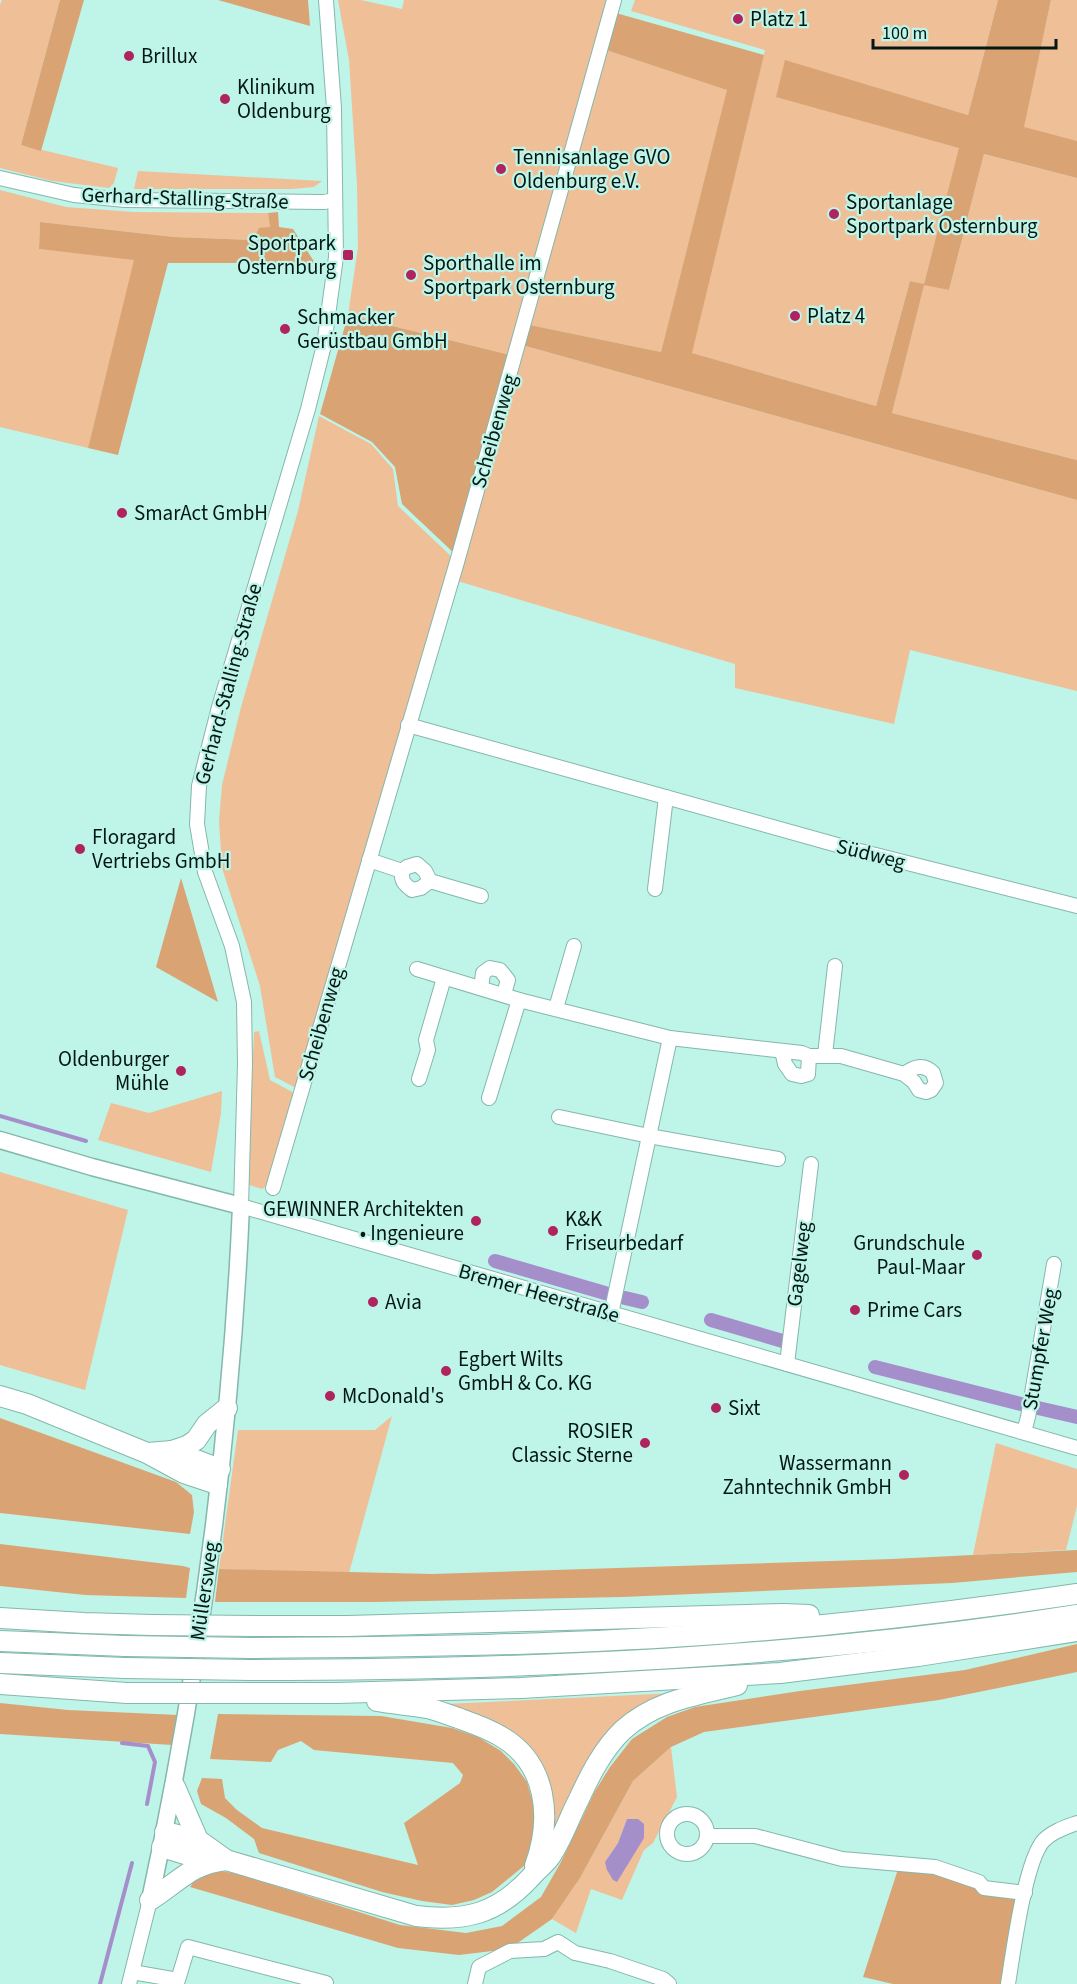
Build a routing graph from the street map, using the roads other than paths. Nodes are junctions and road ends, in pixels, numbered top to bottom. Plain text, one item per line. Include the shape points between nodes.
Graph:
1 (326, 0) edge
2 (614, 0) edge
3 (0, 178) edge
4 (335, 200) junction
5 (408, 725) junction
6 (666, 797) junction
7 (369, 860) junction
8 (402, 870) junction
9 (430, 881) junction
10 (655, 889) dead end
11 (481, 896) dead end
12 (1077, 906) edge
13 (574, 946) dead end
14 (835, 966) dead end
15 (417, 969) dead end
16 (444, 978) junction
17 (481, 988) junction
18 (504, 994) junction
19 (519, 1000) junction
20 (556, 1008) junction
21 (670, 1038) junction
22 (782, 1051) junction
23 (825, 1055) junction
24 (808, 1056) junction
25 (904, 1074) dead end
26 (419, 1079) dead end
27 (489, 1098) dead end
28 (559, 1117) dead end
29 (649, 1136) junction
30 (0, 1140) edge
31 (778, 1159) dead end
32 (811, 1164) dead end
33 (273, 1188) dead end
34 (241, 1206) junction
35 (1054, 1264) dead end
36 (611, 1314) junction
37 (788, 1364) junction
38 (0, 1396) edge
39 (227, 1408) junction
40 (1024, 1432) junction
41 (1077, 1448) edge
42 (172, 1451) junction
43 (147, 1453) junction
44 (219, 1476) junction
45 (1077, 1594) edge
46 (0, 1606) edge
47 (1077, 1615) edge
48 (0, 1618) edge
49 (887, 1618) junction
50 (84, 1623) junction
51 (1077, 1631) edge
52 (0, 1641) edge
53 (0, 1663) edge
54 (780, 1673) junction
55 (0, 1684) edge
56 (336, 1693) junction
57 (174, 1787) junction
58 (1077, 1823) edge
59 (707, 1836) dead end
60 (163, 1840) junction
61 (198, 1840) junction
62 (219, 1861) junction
63 (531, 1877) junction
64 (1025, 1893) junction
65 (150, 1900) junction
66 (131, 1978) edge
67 (326, 1983) edge
68 (475, 1984) edge
69 (669, 1984) edge
70 (1008, 1984) edge

1 - 4 street, Gerhard-Stalling-Straße via 334,108
2 - 5 street, Scheibenweg
3 - 4 street, Gerhard-Stalling-Straße via 74,195 125,200
4 - 34 street, Gerhard-Stalling-Straße via 336,257 324,345 199,786 197,824 205,872 232,946 244,1002
5 - 6 street, Südweg
5 - 7 street, Scheibenweg
6 - 10 street
6 - 12 street, Südweg via 848,849
7 - 8 street
7 - 33 street, Scheibenweg
8 - 9 street via 417,864
8 - 9 street via 401,878 412,890
9 - 11 street
13 - 20 street
14 - 23 street
15 - 16 street
16 - 17 street
16 - 26 street
17 - 18 street
17 - 18 street via 483,973 490,968 500,970 508,981
18 - 19 street
19 - 20 street
19 - 27 street
20 - 21 street
21 - 22 street
21 - 29 street
22 - 24 street
22 - 24 street via 792,1074 801,1076 808,1074
23 - 24 street
23 - 25 street
28 - 29 street
29 - 31 street
29 - 36 street
30 - 34 main road, Bremer Heerstraße
32 - 37 street, Gagelweg
34 - 36 street, Bremer Heerstraße
34 - 39 main road, Müllersweg
35 - 40 street, Stumpfer Weg
36 - 37 street, Bremer Heerstraße
37 - 40 street, Bremer Heerstraße
38 - 43 highway
39 - 42 highway via 207,1424 196,1440
39 - 44 main road, Müllersweg
40 - 41 street, Bremer Heerstraße
42 - 43 highway
42 - 44 highway
43 - 44 highway via 184,1473
44 - 57 main road, Müllersweg
45 - 49 highway
46 - 50 highway
47 - 53 highway, bridge via 737,1654 597,1663 251,1670
48 - 50 highway
49 - 50 highway, bridge via 784,1614 347,1626
49 - 52 highway, bridge via 730,1633 464,1646 251,1648
51 - 54 highway
54 - 56 highway via 521,1688
54 - 63 highway via 679,1699 631,1724 612,1741 594,1768 549,1858
55 - 56 highway, bridge via 127,1693
56 - 63 highway via 428,1708 477,1725 516,1748 540,1784 545,1804 541,1849
57 - 60 main road, Müllersweg
57 - 61 highway
58 - 64 street via 1044,1840 1031,1866
59 - 64 street via 754,1836 842,1859 935,1867 979,1882 984,1888
60 - 61 highway
60 - 62 highway
60 - 65 main road, Müllersweg
61 - 62 highway
62 - 63 highway via 388,1910 435,1919 466,1917 498,1906
62 - 65 highway via 192,1869
64 - 70 street
65 - 66 street, Müllersweg
66 - 67 street, Müllersweg via 178,1980 188,1947
68 - 69 street via 479,1967 510,1951 544,1949 558,1942 575,1953 610,1961

